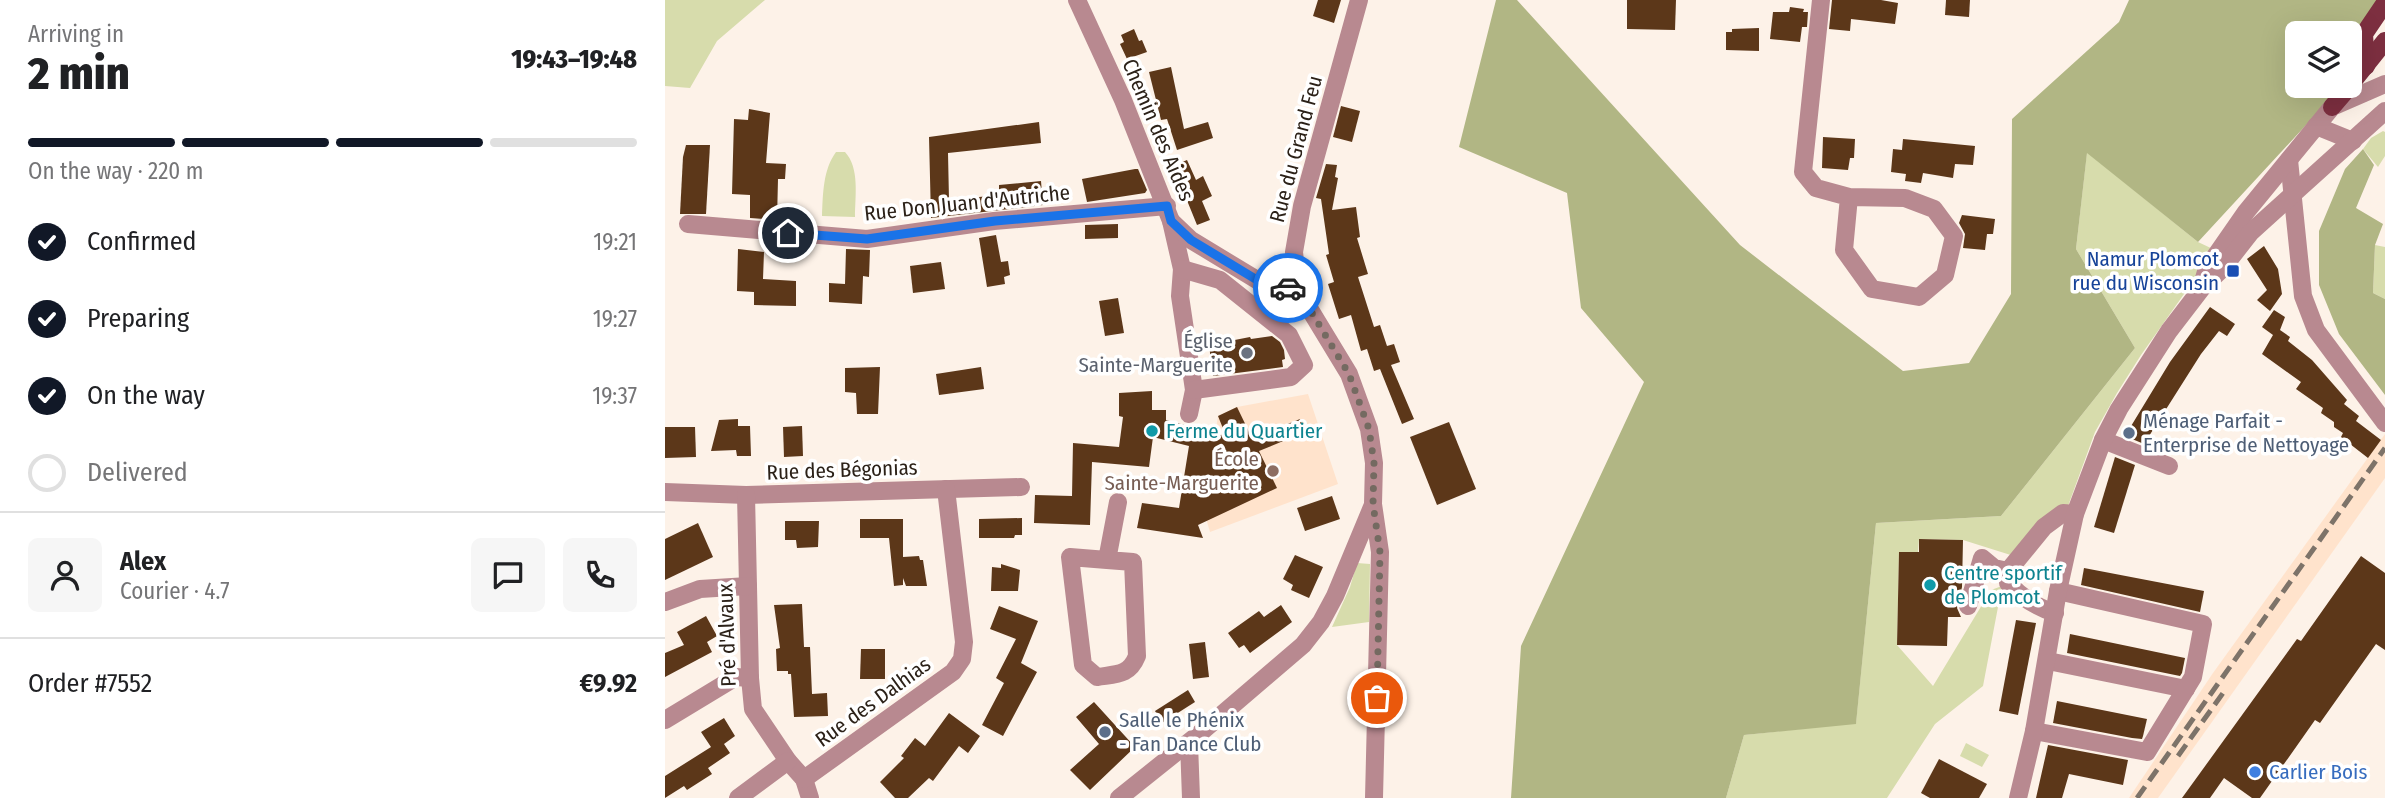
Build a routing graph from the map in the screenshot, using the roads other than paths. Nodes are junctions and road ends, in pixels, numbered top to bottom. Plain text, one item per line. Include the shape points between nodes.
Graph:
1 (1077, 0) edge
2 (1359, 0) edge
3 (1821, 0) edge
4 (2385, 3) edge
5 (2385, 41) edge
6 (2366, 66) junction
7 (2362, 71) edge
8 (2385, 84) edge
9 (2339, 98) edge
10 (2332, 107) junction
11 (2385, 111) edge
12 (2316, 126) junction
13 (2353, 141) junction
14 (2289, 160) junction
15 (2294, 195) junction
16 (1849, 197) junction
17 (1169, 213) junction
18 (688, 224) dead end
19 (1182, 269) junction
20 (2201, 288) junction
21 (1298, 290) junction
22 (1194, 390) junction
23 (1189, 414) dead end
24 (2385, 423) edge
25 (2103, 440) junction
26 (2169, 466) dead end
27 (1021, 487) dead end
28 (946, 489) junction
29 (665, 492) edge
30 (746, 495) junction
31 (1118, 502) dead end
32 (1373, 504) junction
33 (2075, 514) junction
34 (1108, 560) junction
35 (2008, 570) junction
36 (748, 586) junction
37 (2058, 591) junction
38 (665, 602) edge
39 (1968, 606) dead end
40 (2055, 613) junction
41 (2048, 661) junction
42 (750, 678) junction
43 (2186, 689) junction
44 (665, 720) edge
45 (2035, 731) junction
46 (1189, 743) junction
47 (788, 761) junction
48 (804, 779) junction
49 (738, 798) edge
50 (810, 798) edge
51 (1119, 798) edge
52 (1191, 798) edge
53 (1374, 798) edge
54 (2018, 798) edge

1 - 17 street, Chemin des Aides
2 - 21 street, Rue du Grand Feu via 1302,206 1294,252
3 - 16 street via 1803,172 1816,188
4 - 6 main road via 2364,34
5 - 6 main road
6 - 7 main road
8 - 10 street
9 - 10 main road
10 - 12 street
11 - 13 street
12 - 13 street
12 - 14 street
13 - 15 street
14 - 15 street
14 - 20 street via 2227,238 2207,268
15 - 20 street via 2251,232
15 - 24 street via 2303,296 2316,330
16 - 16 street via 1905,198 1934,209 1954,236 1945,275 1919,298 1872,289 1844,250
17 - 18 street, Rue Don Juan d'Autriche via 995,221 867,239
17 - 19 street
17 - 21 street, Chemin des Aides via 1191,240 1262,283
19 - 22 street via 1179,296
19 - 22 street via 1220,280 1289,335 1304,365 1291,377
20 - 25 street via 2140,375
21 - 32 street, Rue du Grand Feu via 1349,374 1369,429
22 - 23 street
25 - 26 street
25 - 33 street
27 - 28 street, Rue des Bégonias
28 - 30 street, Rue des Bégonias
28 - 48 street, Rue des Dalhias via 964,642 962,659 953,671
29 - 30 street, Rue des Bégonias
30 - 36 street, Pré d'Alvaux
31 - 34 street
32 - 46 street via 1321,622 1303,645
32 - 53 street via 1380,552
33 - 35 street via 2063,513 2044,527
33 - 37 street
34 - 34 street via 1070,557 1083,665 1097,677 1122,673 1133,666 1137,656 1133,562
35 - 39 street via 1994,568 1982,558
35 - 40 street via 2008,583 2018,594
36 - 38 street via 700,589
36 - 42 street, Pré d'Alvaux
37 - 40 street
37 - 43 street via 2203,624 2193,677
40 - 41 street
41 - 43 street
41 - 45 street
42 - 44 street via 736,677
42 - 47 street, Pré d'Alvaux via 753,709
43 - 45 street via 2147,752
45 - 54 street
46 - 51 street
46 - 52 street
47 - 48 street, Pré d'Alvaux
47 - 49 street
48 - 50 street, Pré d'Alvaux

